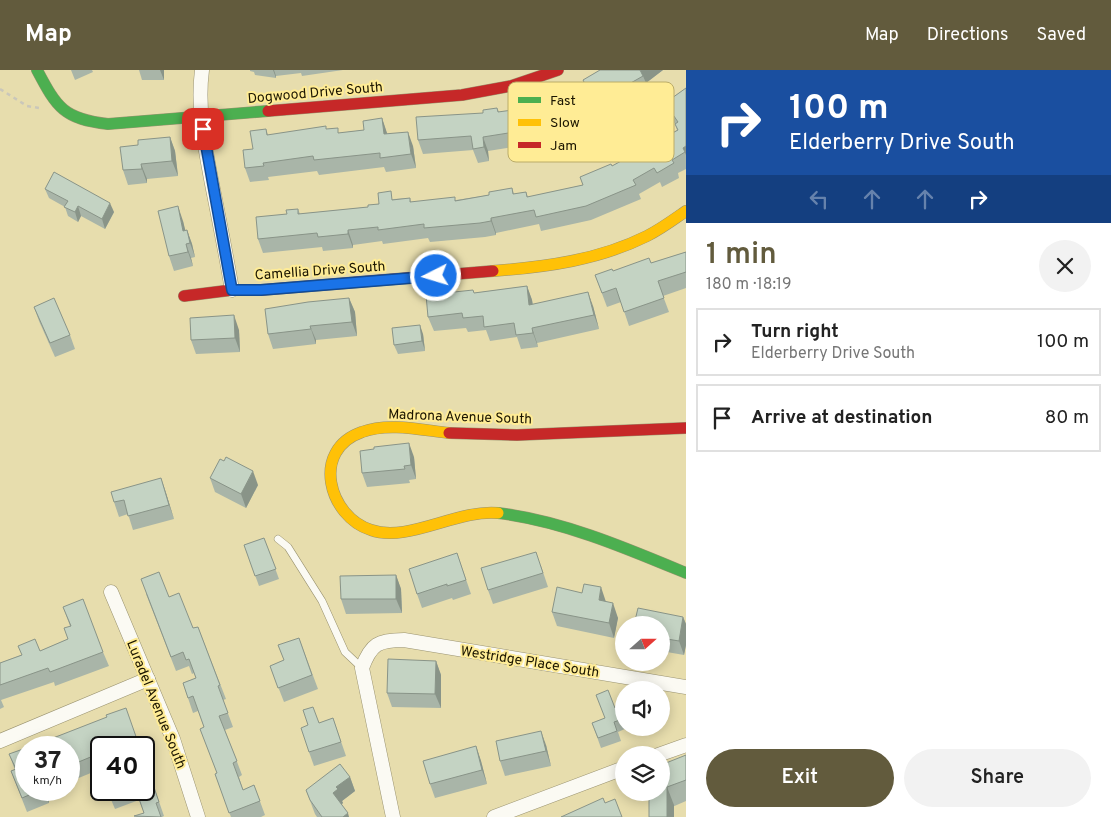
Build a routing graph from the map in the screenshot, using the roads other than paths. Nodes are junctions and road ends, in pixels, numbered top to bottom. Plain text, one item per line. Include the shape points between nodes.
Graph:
1 (37, 70) edge
2 (202, 70) edge
3 (558, 70) edge
4 (525, 82) edge
5 (508, 87) edge
6 (202, 116) junction
7 (686, 211) edge
8 (232, 290) junction
9 (184, 296) dead end
10 (686, 428) edge
11 (278, 539) dead end
12 (686, 573) edge
13 (111, 592) dead end
14 (362, 668) junction
15 (148, 679) junction
16 (686, 687) edge
17 (0, 741) edge
18 (686, 745) edge
19 (670, 751) edge
20 (615, 771) edge
21 (198, 817) edge
22 (393, 817) edge
23 (494, 817) edge

1 - 6 street, Dogwood Drive South via 53,101 63,112 89,122 108,124
2 - 6 street
3 - 4 street, Dogwood Drive South
5 - 6 street, Dogwood Drive South via 462,95
6 - 8 street
7 - 8 street, Camellia Drive South via 634,242 593,257 558,264 271,290
8 - 9 street, Camellia Drive South
10 - 12 street, Madrona Avenue South via 492,435 378,428 343,443 331,462 330,472 342,507 360,526 371,531 392,533 473,513 490,512 519,516 594,536
11 - 14 lane via 288,547 322,601 345,652
13 - 15 street, Luradel Avenue South
14 - 16 street, Westridge Place South via 375,644 404,640
14 - 22 street
15 - 17 street
15 - 21 street, Luradel Avenue South via 174,739
18 - 19 street
20 - 23 street

